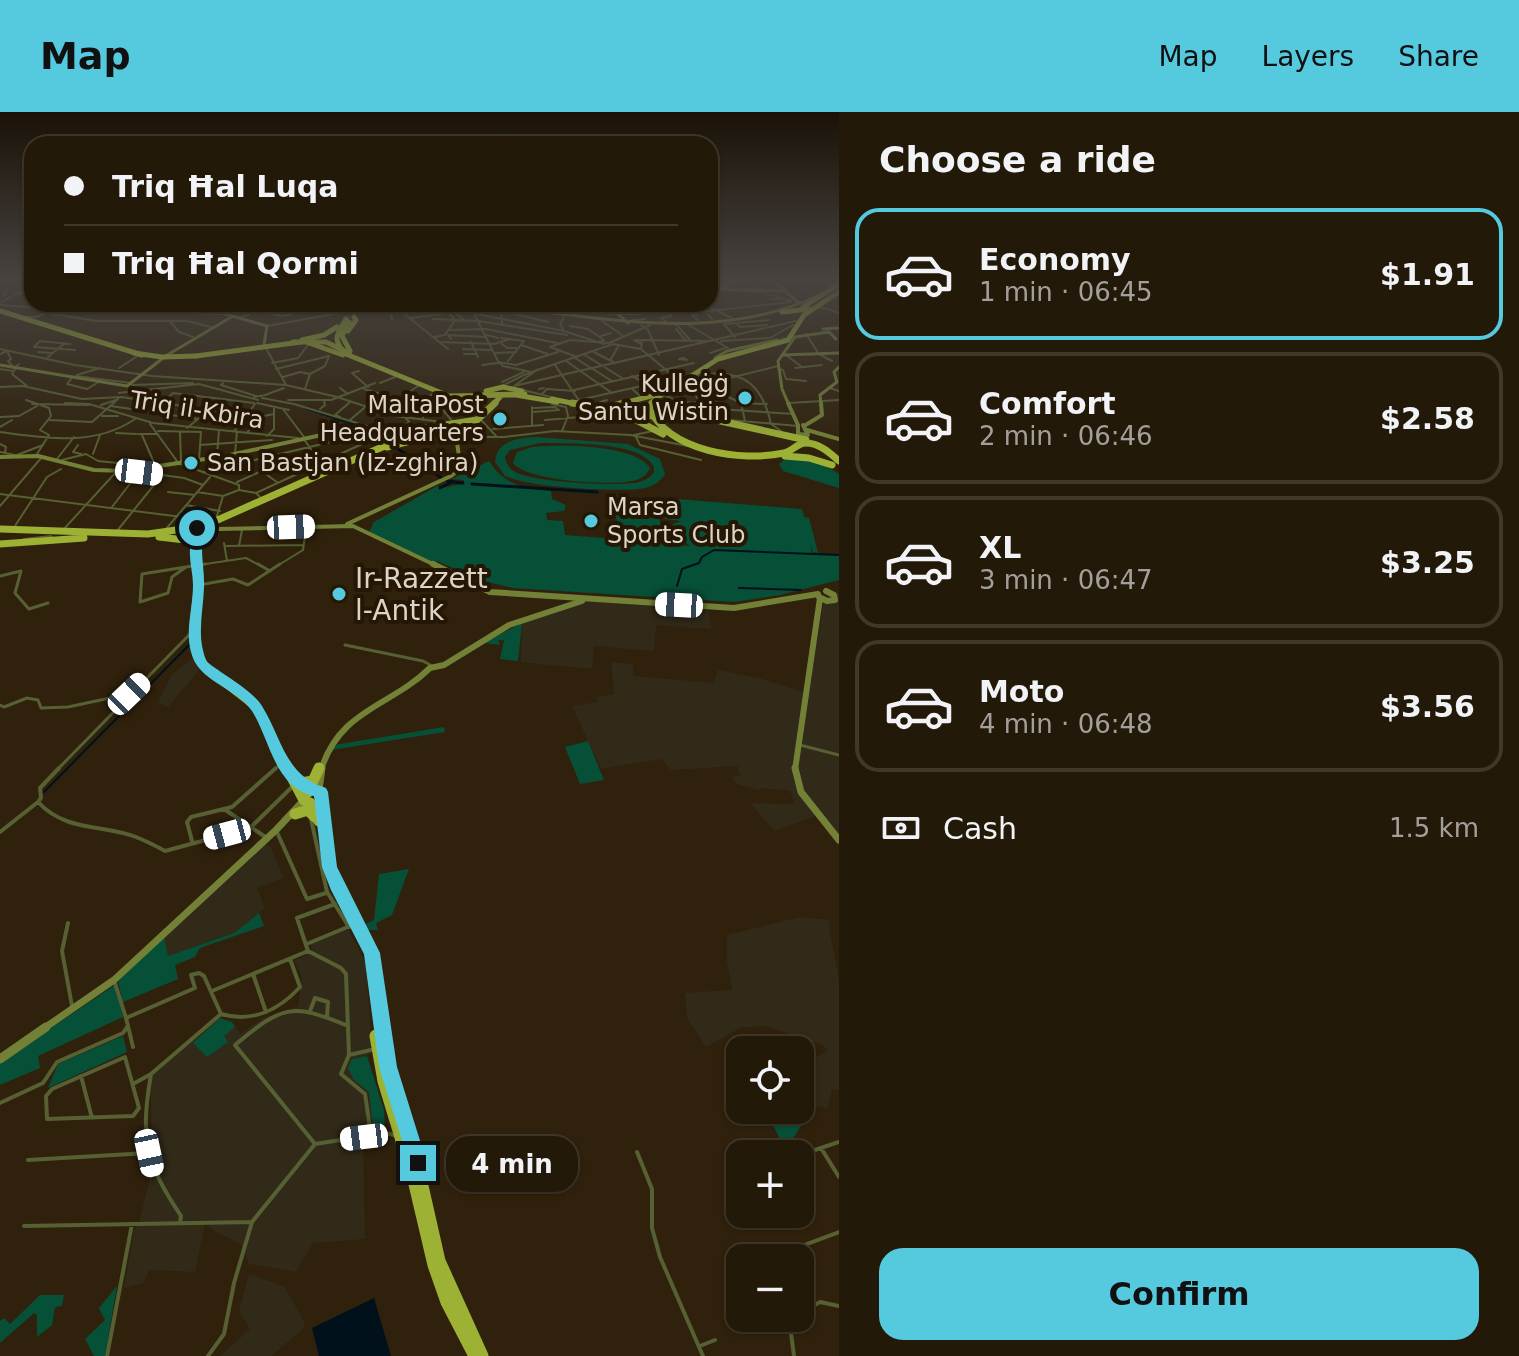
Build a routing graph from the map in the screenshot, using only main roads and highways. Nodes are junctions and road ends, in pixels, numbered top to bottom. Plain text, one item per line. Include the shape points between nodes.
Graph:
1 (77, 335) edge
2 (78, 335) edge
3 (197, 335) edge
4 (269, 335) edge
5 (324, 335) edge
6 (336, 335) edge
7 (342, 335) edge
8 (788, 335) tunnel mouth
9 (790, 335) edge
10 (800, 335) edge
11 (803, 335) edge
12 (332, 337) dead end
13 (789, 339) junction
14 (271, 344) junction
15 (309, 344) road end
16 (104, 345) junction
17 (227, 350) junction
18 (348, 351) junction
19 (136, 353) junction
20 (839, 353) edge
21 (169, 356) junction
22 (786, 356) junction
23 (3, 366) edge
24 (839, 367) edge
25 (393, 375) junction
26 (437, 391) junction
27 (503, 391) junction
28 (523, 392) junction
29 (548, 396) junction
30 (651, 397) junction
31 (590, 409) junction
32 (648, 414) junction
33 (707, 415) junction
34 (677, 426) dead end
35 (801, 427) junction
36 (397, 434) junction
37 (780, 435) junction
38 (417, 436) junction
39 (837, 438) edge
40 (675, 442) junction
41 (401, 443) junction
42 (796, 446) junction
43 (827, 450) junction
44 (2, 455) edge
45 (837, 465) edge
46 (217, 519) junction
47 (351, 524) junction
48 (0, 529) edge
49 (188, 530) junction
50 (62, 534) junction
51 (0, 543) edge
52 (540, 596) junction
53 (836, 596) edge
54 (798, 597) junction
55 (819, 597) junction
56 (569, 602) junction
57 (818, 609) junction
58 (320, 771) junction
59 (308, 794) junction
60 (295, 814) junction
61 (284, 823) junction
62 (320, 823) junction
63 (839, 840) edge
64 (0, 1059) edge
65 (475, 1356) edge
66 (482, 1356) edge

1 - 16 highway
2 - 16 highway
3 - 21 main road
4 - 14 main road
5 - 14 highway
6 - 25 highway via 340,349
7 - 18 highway
8 - 30 highway via 712,355
9 - 13 highway
10 - 13 main road
11 - 22 main road via 791,340
12 - 14 highway
13 - 30 highway via 718,359
14 - 15 highway
14 - 17 highway
14 - 18 highway, bridge via 326,342
14 - 25 highway via 319,344
16 - 19 highway
16 - 21 highway
17 - 19 highway, bridge via 162,357
17 - 21 highway
17 - 21 highway
18 - 26 highway
19 - 21 highway
20 - 22 main road
21 - 23 main road via 129,386
22 - 35 main road via 777,366
24 - 35 main road via 834,372 837,382 821,393 822,415
25 - 26 highway
26 - 27 highway via 457,398
26 - 28 highway, bridge
27 - 29 highway
27 - 29 highway
27 - 36 highway via 483,417
27 - 38 highway via 481,420
28 - 29 highway
28 - 29 highway
29 - 31 highway
29 - 31 highway
30 - 31 highway
30 - 32 highway
30 - 33 highway via 651,407 661,412
31 - 32 highway
31 - 40 highway via 634,417
32 - 33 highway
32 - 34 highway via 676,420
32 - 40 highway via 652,424
32 - 42 highway via 668,432 722,453 765,456
33 - 37 highway
35 - 37 main road
35 - 39 main road
36 - 38 highway
36 - 41 highway
36 - 44 main road via 326,434 126,471
36 - 46 highway via 389,444
37 - 43 highway
38 - 41 highway
38 - 47 main road via 456,437 462,465
40 - 45 highway via 739,458 796,456
41 - 46 highway
42 - 43 highway via 805,442
42 - 45 highway
43 - 45 highway
46 - 47 main road via 212,527 218,529
46 - 49 highway
47 - 49 main road
47 - 52 main road via 482,590
48 - 50 highway
49 - 50 highway
49 - 50 highway
49 - 59 highway via 199,585 194,631 202,665 256,706 281,764
50 - 51 highway
52 - 56 main road
52 - 56 main road
53 - 55 main road
53 - 55 main road via 826,591
53 - 57 main road
54 - 55 main road
54 - 56 main road via 737,608
54 - 57 main road
55 - 57 main road
56 - 58 main road via 509,625 352,720 330,743
57 - 63 main road via 795,771 801,792
58 - 59 main road
58 - 59 highway
59 - 60 main road
59 - 61 main road
59 - 62 highway
59 - 66 highway via 332,876 374,962 388,1067 412,1142 439,1261
60 - 61 main road
60 - 62 highway via 308,810
61 - 64 main road via 114,980
62 - 65 highway via 325,873 369,959 376,1041 434,1265

